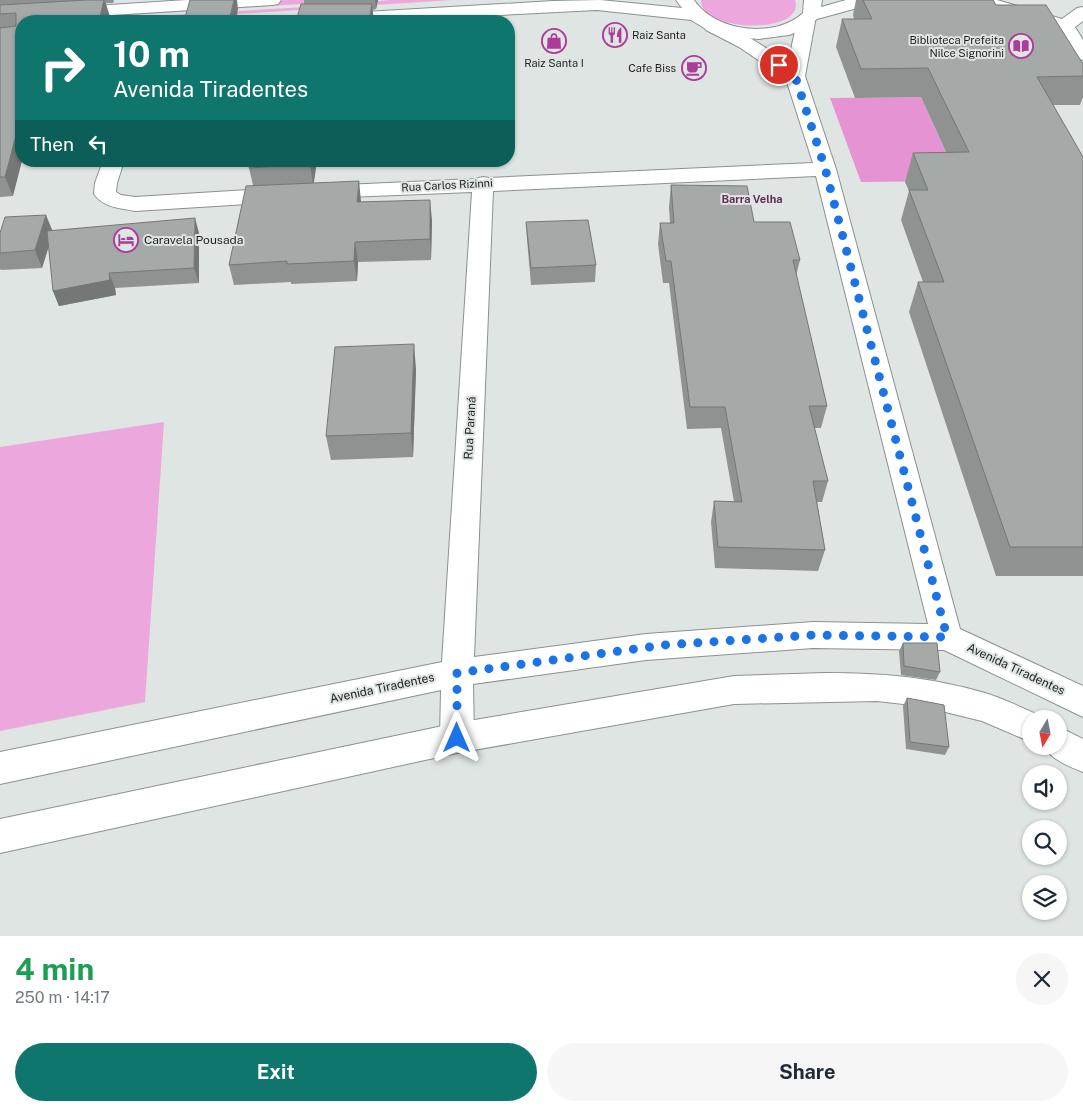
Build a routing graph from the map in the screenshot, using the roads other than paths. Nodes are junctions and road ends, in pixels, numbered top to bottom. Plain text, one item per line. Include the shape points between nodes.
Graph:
1 (272, 0) edge
2 (866, 0) edge
3 (972, 0) edge
4 (689, 7) edge
5 (810, 12) edge
6 (1083, 12) edge
7 (32, 15) edge
8 (399, 15) edge
9 (15, 16) edge
10 (0, 17) edge
11 (712, 26) junction
12 (1065, 26) junction
13 (1083, 54) edge
14 (795, 76) junction
15 (112, 167) edge
16 (825, 168) junction
17 (482, 184) junction
18 (947, 637) junction
19 (457, 673) junction
20 (1083, 703) edge
21 (1022, 723) edge
22 (457, 738) junction
23 (1068, 748) edge
24 (1083, 757) edge
25 (0, 768) edge
26 (0, 836) edge

1 - 7 street
2 - 5 street
3 - 12 street via 1010,8
4 - 8 street via 553,6
4 - 11 street
5 - 11 street via 790,29 773,33 744,33
5 - 14 street
6 - 12 street
9 - 10 street
11 - 14 street via 746,43
12 - 13 street
14 - 16 street
15 - 17 street, Rua Carlos Rizinni via 105,194 115,201 135,204
16 - 17 street, Rua Carlos Rizinni
16 - 18 street
17 - 19 street, Rua Paraná
18 - 19 street, Avenida Tiradentes via 813,635 666,645
18 - 20 street, Avenida Tiradentes via 1064,691
19 - 22 street, Rua Paraná
19 - 25 street, Avenida Tiradentes
21 - 22 street via 986,708 921,692 878,687 825,687 734,690
22 - 26 street
23 - 24 street

